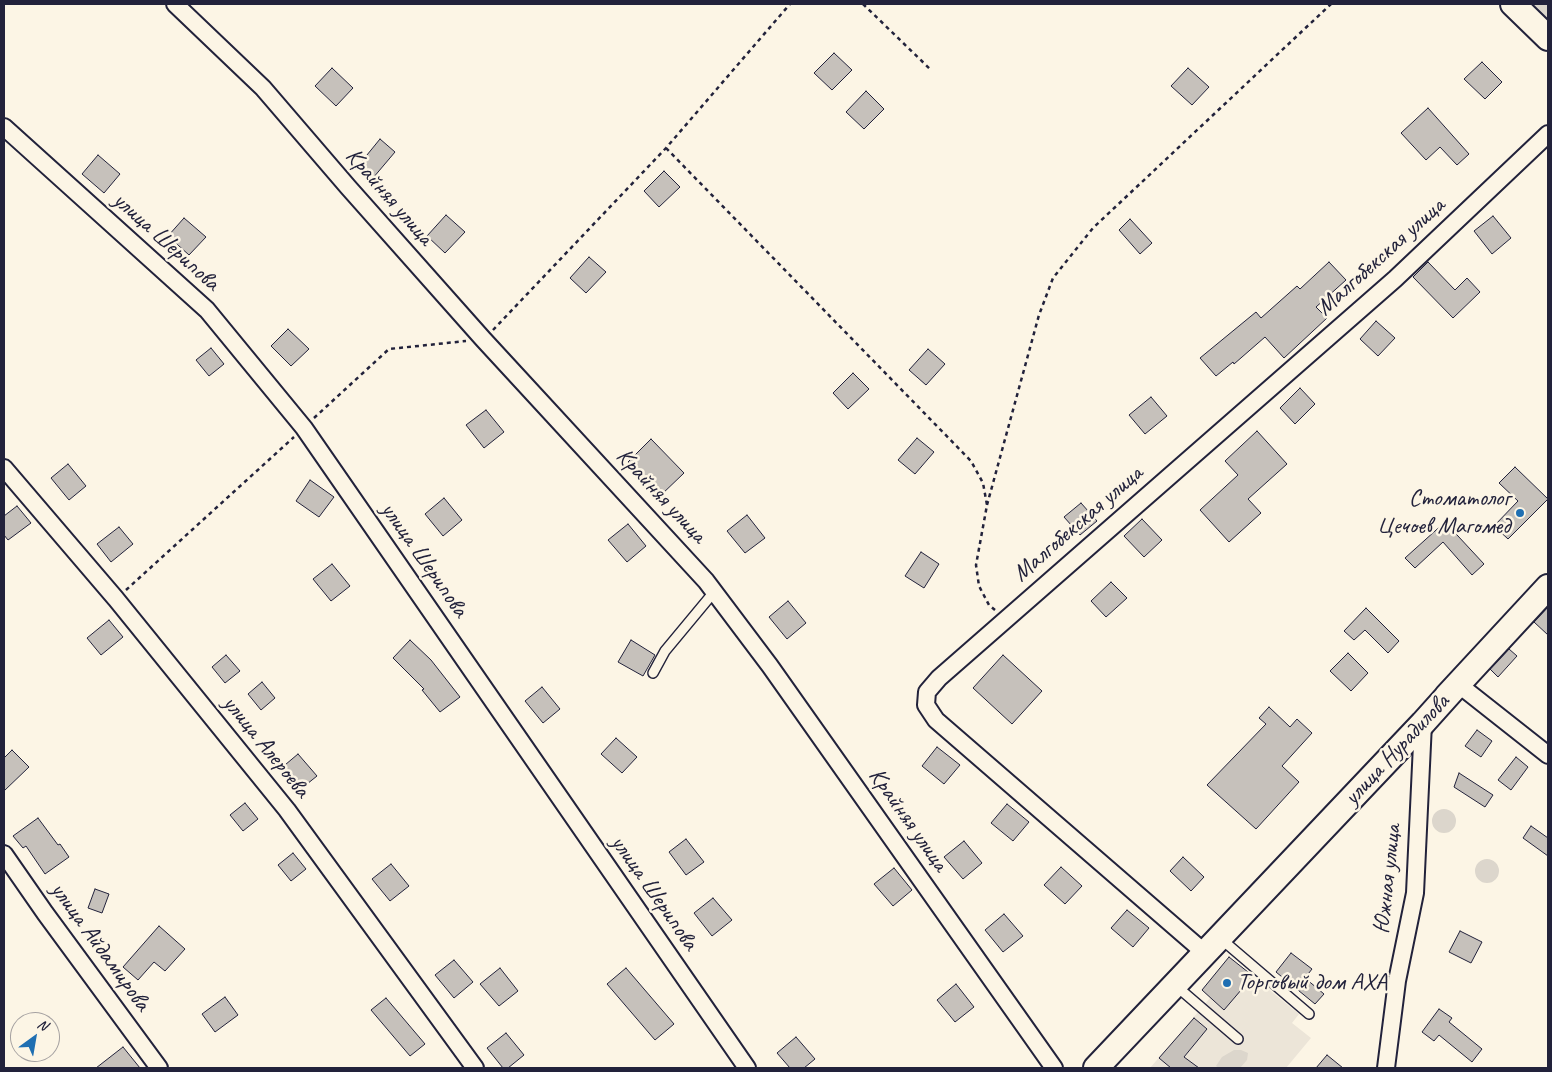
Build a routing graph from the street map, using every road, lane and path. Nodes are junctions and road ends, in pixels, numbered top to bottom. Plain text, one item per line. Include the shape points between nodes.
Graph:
1 (175, 4) edge
2 (863, 4) edge
3 (1331, 4) edge
4 (1513, 4) edge
5 (1548, 38) edge
6 (930, 68) dead end
7 (4, 127) edge
8 (1548, 134) edge
9 (666, 148) dead end
10 (4, 468) edge
11 (987, 505) junction
12 (1548, 587) edge
13 (714, 592) junction
14 (1006, 619) junction
15 (653, 673) dead end
16 (1458, 684) junction
17 (1423, 723) junction
18 (1548, 755) edge
19 (4, 854) edge
20 (1212, 945) junction
21 (1175, 984) junction
22 (1309, 1014) dead end
23 (1238, 1039) dead end
24 (1390, 1066) edge
25 (158, 1068) edge
26 (475, 1068) edge
27 (747, 1068) edge
28 (1054, 1068) edge
29 (1096, 1068) edge

1 - 13 street, Крайняя улица via 263,88 477,332
2 - 6 path
3 - 11 path via 1093,228 1054,278 1039,315
4 - 5 street
7 - 27 street, улица Шерипова via 207,310 304,428
8 - 14 street, Малгобекская улица via 1394,279
9 - 11 path via 971,460 983,483
10 - 26 street, улица Алероева via 116,599 287,810
11 - 14 path via 976,565 979,586 989,605
12 - 16 street
13 - 15 lane via 665,651
13 - 28 street, Крайняя улица via 770,666
14 - 20 street, Малгобекская улица via 939,678 927,692 926,705 936,720 962,743
16 - 17 street, улица Нурадилова
16 - 18 street
16 - 20 street, улица Нурадилова
17 - 20 street, улица Нурадилова
17 - 24 street, Южная улица via 1415,893 1397,981
19 - 25 street, улица Айдамирова
20 - 21 street, улица Нурадилова
20 - 22 lane
21 - 23 lane
21 - 29 street, улица Нурадилова

